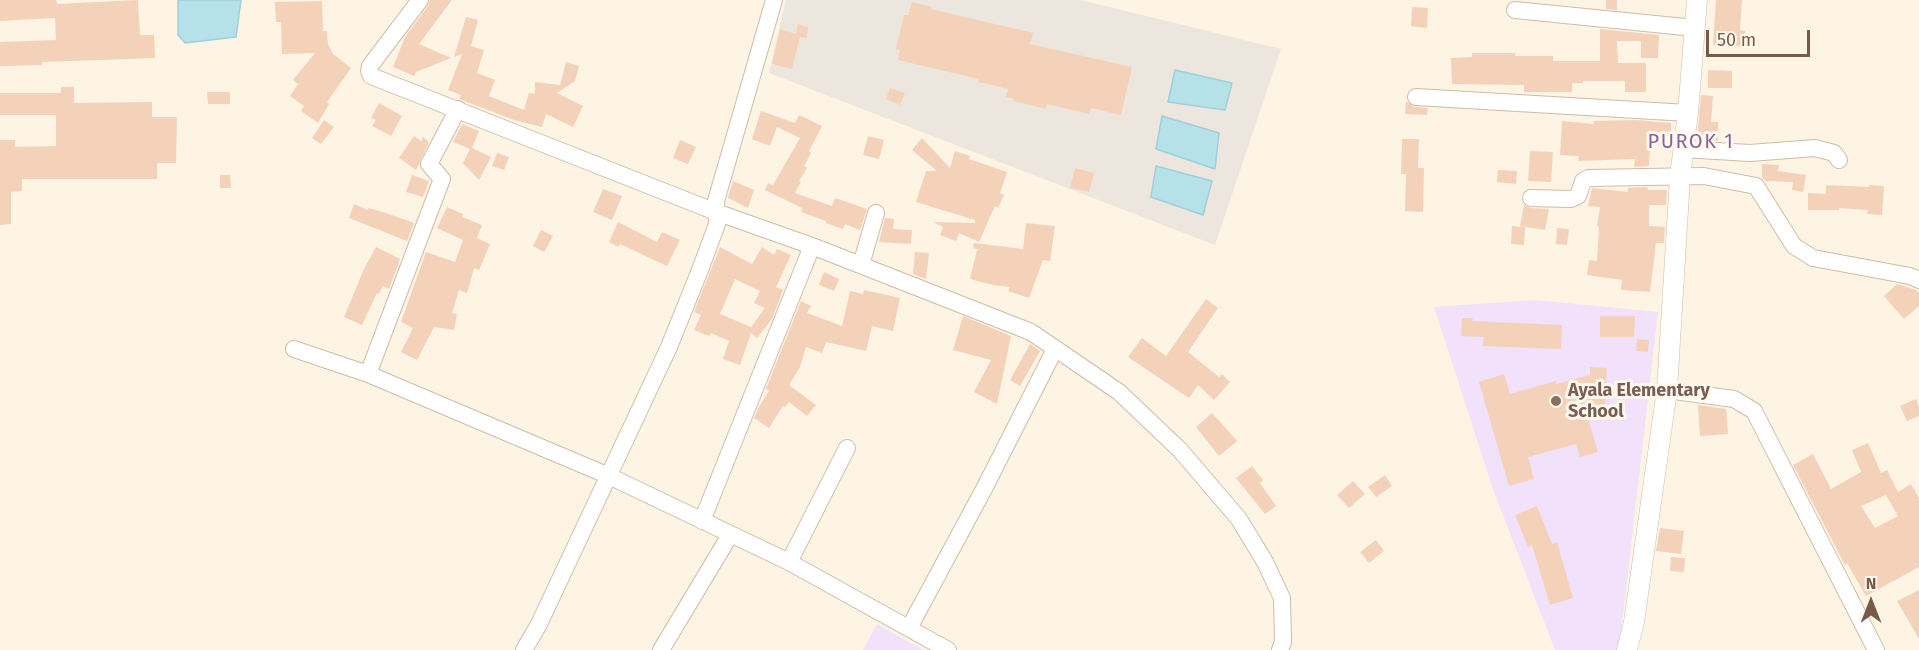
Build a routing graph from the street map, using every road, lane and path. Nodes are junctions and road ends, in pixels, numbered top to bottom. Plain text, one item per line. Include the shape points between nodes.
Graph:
1 (420, 0) edge
2 (774, 0) edge
3 (1697, 0) edge
4 (1515, 10) dead end
5 (1695, 28) junction
6 (1416, 97) dead end
7 (458, 109) junction
8 (1688, 113) junction
9 (1683, 149) junction
10 (1839, 160) dead end
11 (1680, 177) junction
12 (1531, 198) dead end
13 (716, 212) junction
14 (876, 213) dead end
15 (812, 246) junction
16 (861, 265) junction
17 (1919, 280) edge
18 (1055, 349) junction
19 (294, 350) dead end
20 (368, 374) junction
21 (1667, 390) junction
22 (847, 448) dead end
23 (609, 476) junction
24 (702, 521) junction
25 (730, 535) junction
26 (789, 562) junction
27 (909, 628) junction
28 (524, 650) edge
29 (661, 650) edge
30 (948, 650) edge
31 (1280, 650) edge
32 (1627, 650) edge
33 (1876, 650) edge

1 - 7 street via 369,71 371,76
2 - 13 street
3 - 5 street
4 - 5 street
5 - 8 street
6 - 8 street
7 - 13 street
7 - 20 street via 429,164 442,179
8 - 9 street
9 - 10 street via 1750,153 1815,148 1834,153
9 - 11 street
11 - 12 street via 1589,178 1583,181 1578,196 1571,199
11 - 17 street via 1704,176 1756,186 1794,246 1813,258
11 - 21 street
13 - 15 street
13 - 23 street via 717,224 669,347
14 - 16 street
15 - 16 street
15 - 24 street
16 - 18 street via 1030,332
18 - 27 street
18 - 31 street via 1119,392 1180,450 1239,519 1282,598
19 - 20 street
20 - 23 street
21 - 32 street
21 - 33 street via 1734,399 1754,411
22 - 26 street
23 - 24 street
23 - 28 street
24 - 25 street
25 - 26 street
25 - 29 street
26 - 27 street
27 - 30 street

